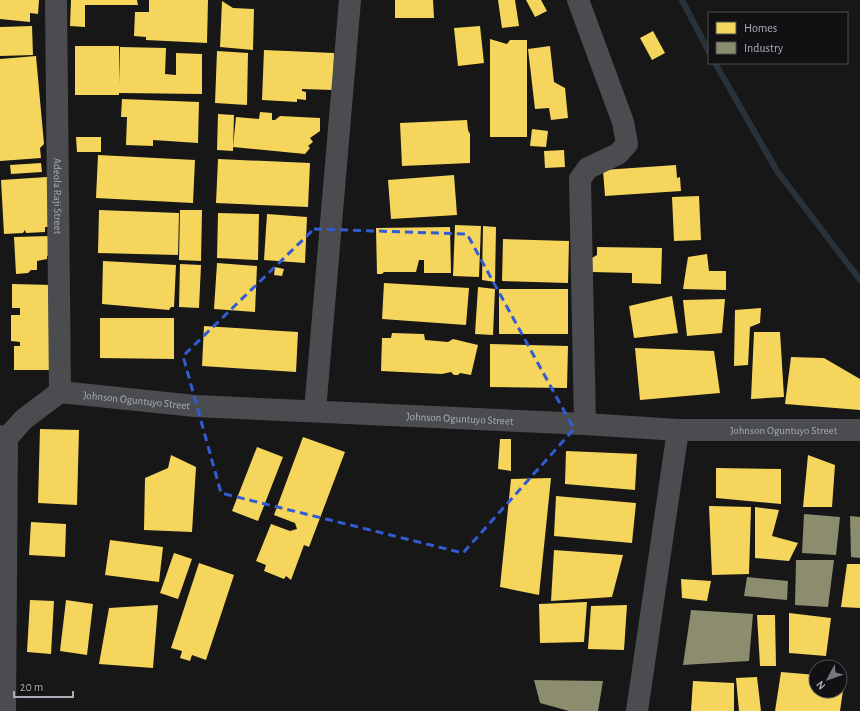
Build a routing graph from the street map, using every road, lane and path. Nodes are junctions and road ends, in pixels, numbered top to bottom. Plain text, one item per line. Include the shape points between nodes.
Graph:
1 (56, 0) edge
2 (350, 0) edge
3 (578, 0) edge
4 (60, 392) junction
5 (315, 411) junction
6 (585, 424) junction
7 (678, 430) junction
8 (860, 430) edge
9 (4, 437) edge
10 (4, 711) edge
11 (637, 711) edge

1 - 4 street, Adeola Raji Street
2 - 5 street
3 - 6 street via 623,122 627,144 618,154 588,168 580,179
4 - 5 street, Johnson Oguntuyo Street via 195,406
4 - 9 street
5 - 6 street, Johnson Oguntuyo Street
6 - 7 street, Johnson Oguntuyo Street
7 - 8 street, Johnson Oguntuyo Street
7 - 11 street
9 - 10 street

